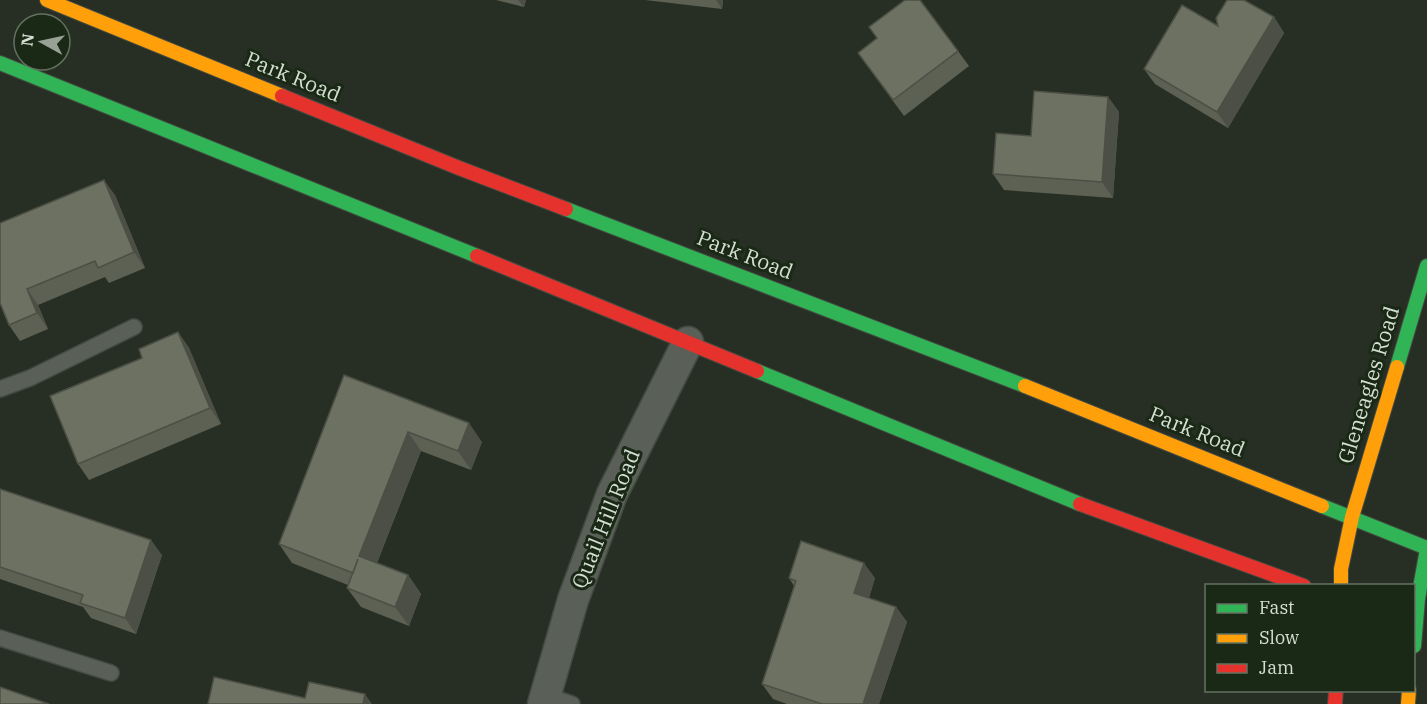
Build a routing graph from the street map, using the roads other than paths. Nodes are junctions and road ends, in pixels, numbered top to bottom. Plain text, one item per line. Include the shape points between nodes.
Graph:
1 (47, 0) edge
2 (0, 63) edge
3 (1427, 266) edge
4 (134, 327) dead end
5 (688, 342) junction
6 (0, 389) edge
7 (1352, 517) junction
8 (1427, 549) edge
9 (1301, 584) edge
10 (1341, 584) edge
11 (1418, 632) edge
12 (0, 638) edge
13 (111, 673) dead end
14 (554, 701) edge

1 - 7 main road, Park Road via 459,168 930,348
2 - 5 main road
3 - 7 main road, Gleneagles Road
4 - 6 lane
5 - 9 main road via 1058,496
5 - 14 street, Quail Hill Road via 612,494 573,600
7 - 8 main road, Park Road
7 - 10 main road, Gleneagles Road
8 - 11 main road
12 - 13 lane

